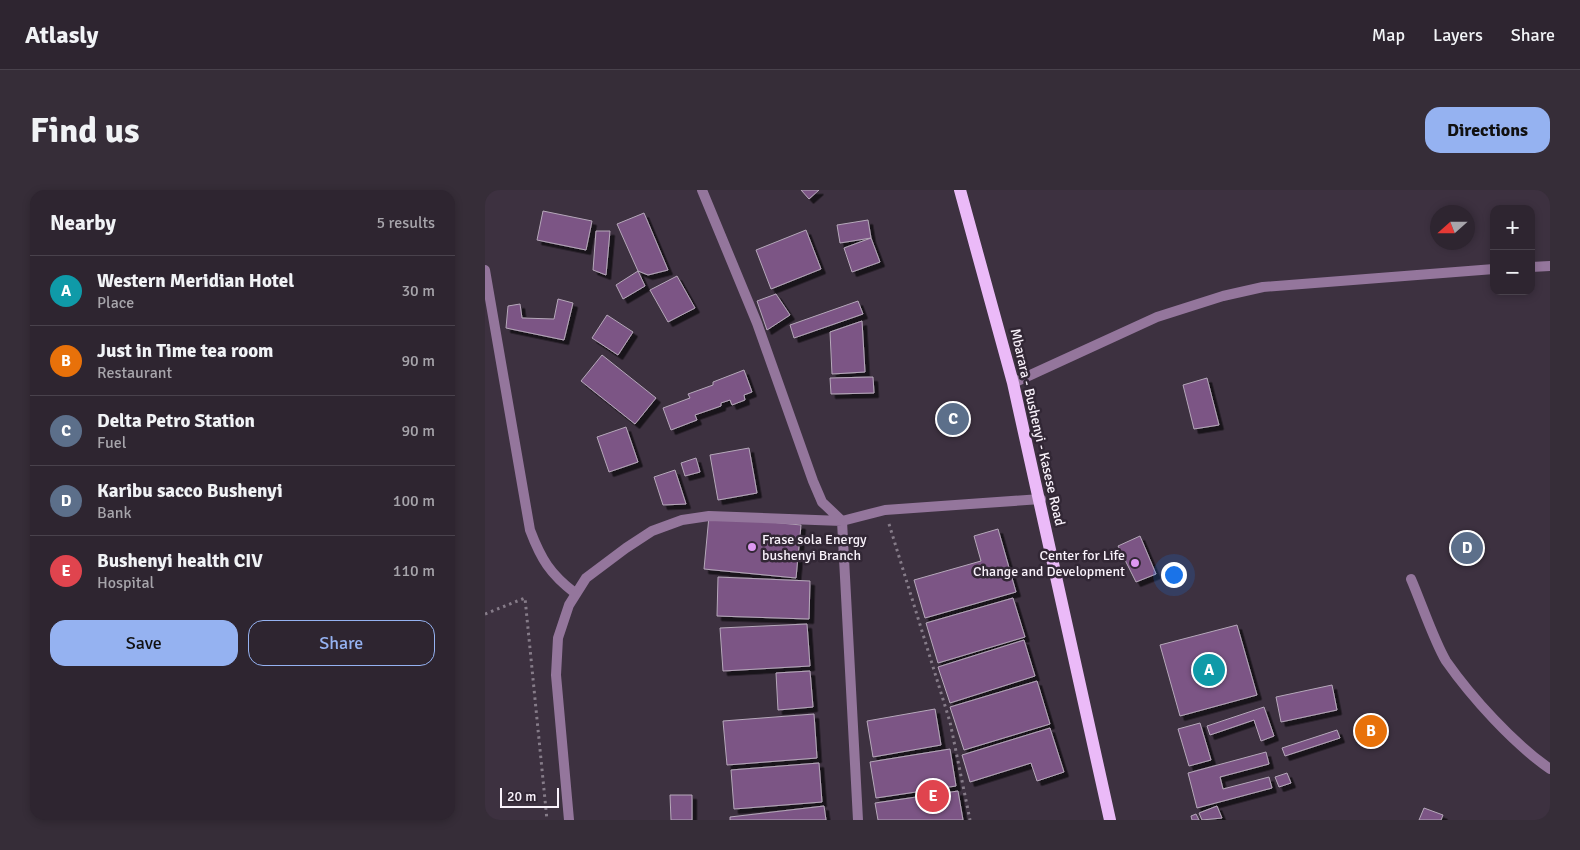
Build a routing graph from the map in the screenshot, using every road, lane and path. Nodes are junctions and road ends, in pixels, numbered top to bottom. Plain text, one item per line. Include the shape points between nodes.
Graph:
1 (702, 190) edge
2 (961, 190) edge
3 (1550, 266) edge
4 (1535, 267) edge
5 (1490, 269) edge
6 (485, 270) edge
7 (1013, 383) junction
8 (1041, 500) junction
9 (885, 510) junction
10 (841, 521) junction
11 (1411, 579) dead end
12 (575, 593) junction
13 (485, 614) edge
14 (1550, 769) edge
15 (547, 820) edge
16 (569, 820) edge
17 (858, 820) edge
18 (970, 820) edge
19 (1110, 820) edge

1 - 10 street via 757,323 813,481 822,502
2 - 7 main road, Mbarara - Bushenyi - Kasese Road
3 - 4 street
5 - 7 street via 1263,287 1223,296 1157,317
6 - 12 street via 530,530 537,550 555,578
7 - 8 main road, Mbarara - Bushenyi - Kasese Road
8 - 9 street
8 - 19 main road, Mbarara - Bushenyi - Kasese Road
9 - 10 street
9 - 18 path via 950,722
10 - 12 street via 717,515 681,520 652,531 626,548 586,578
10 - 17 street
11 - 14 street via 1446,660 1494,718 1533,757
12 - 16 street via 558,638 555,658
13 - 15 path via 525,598

